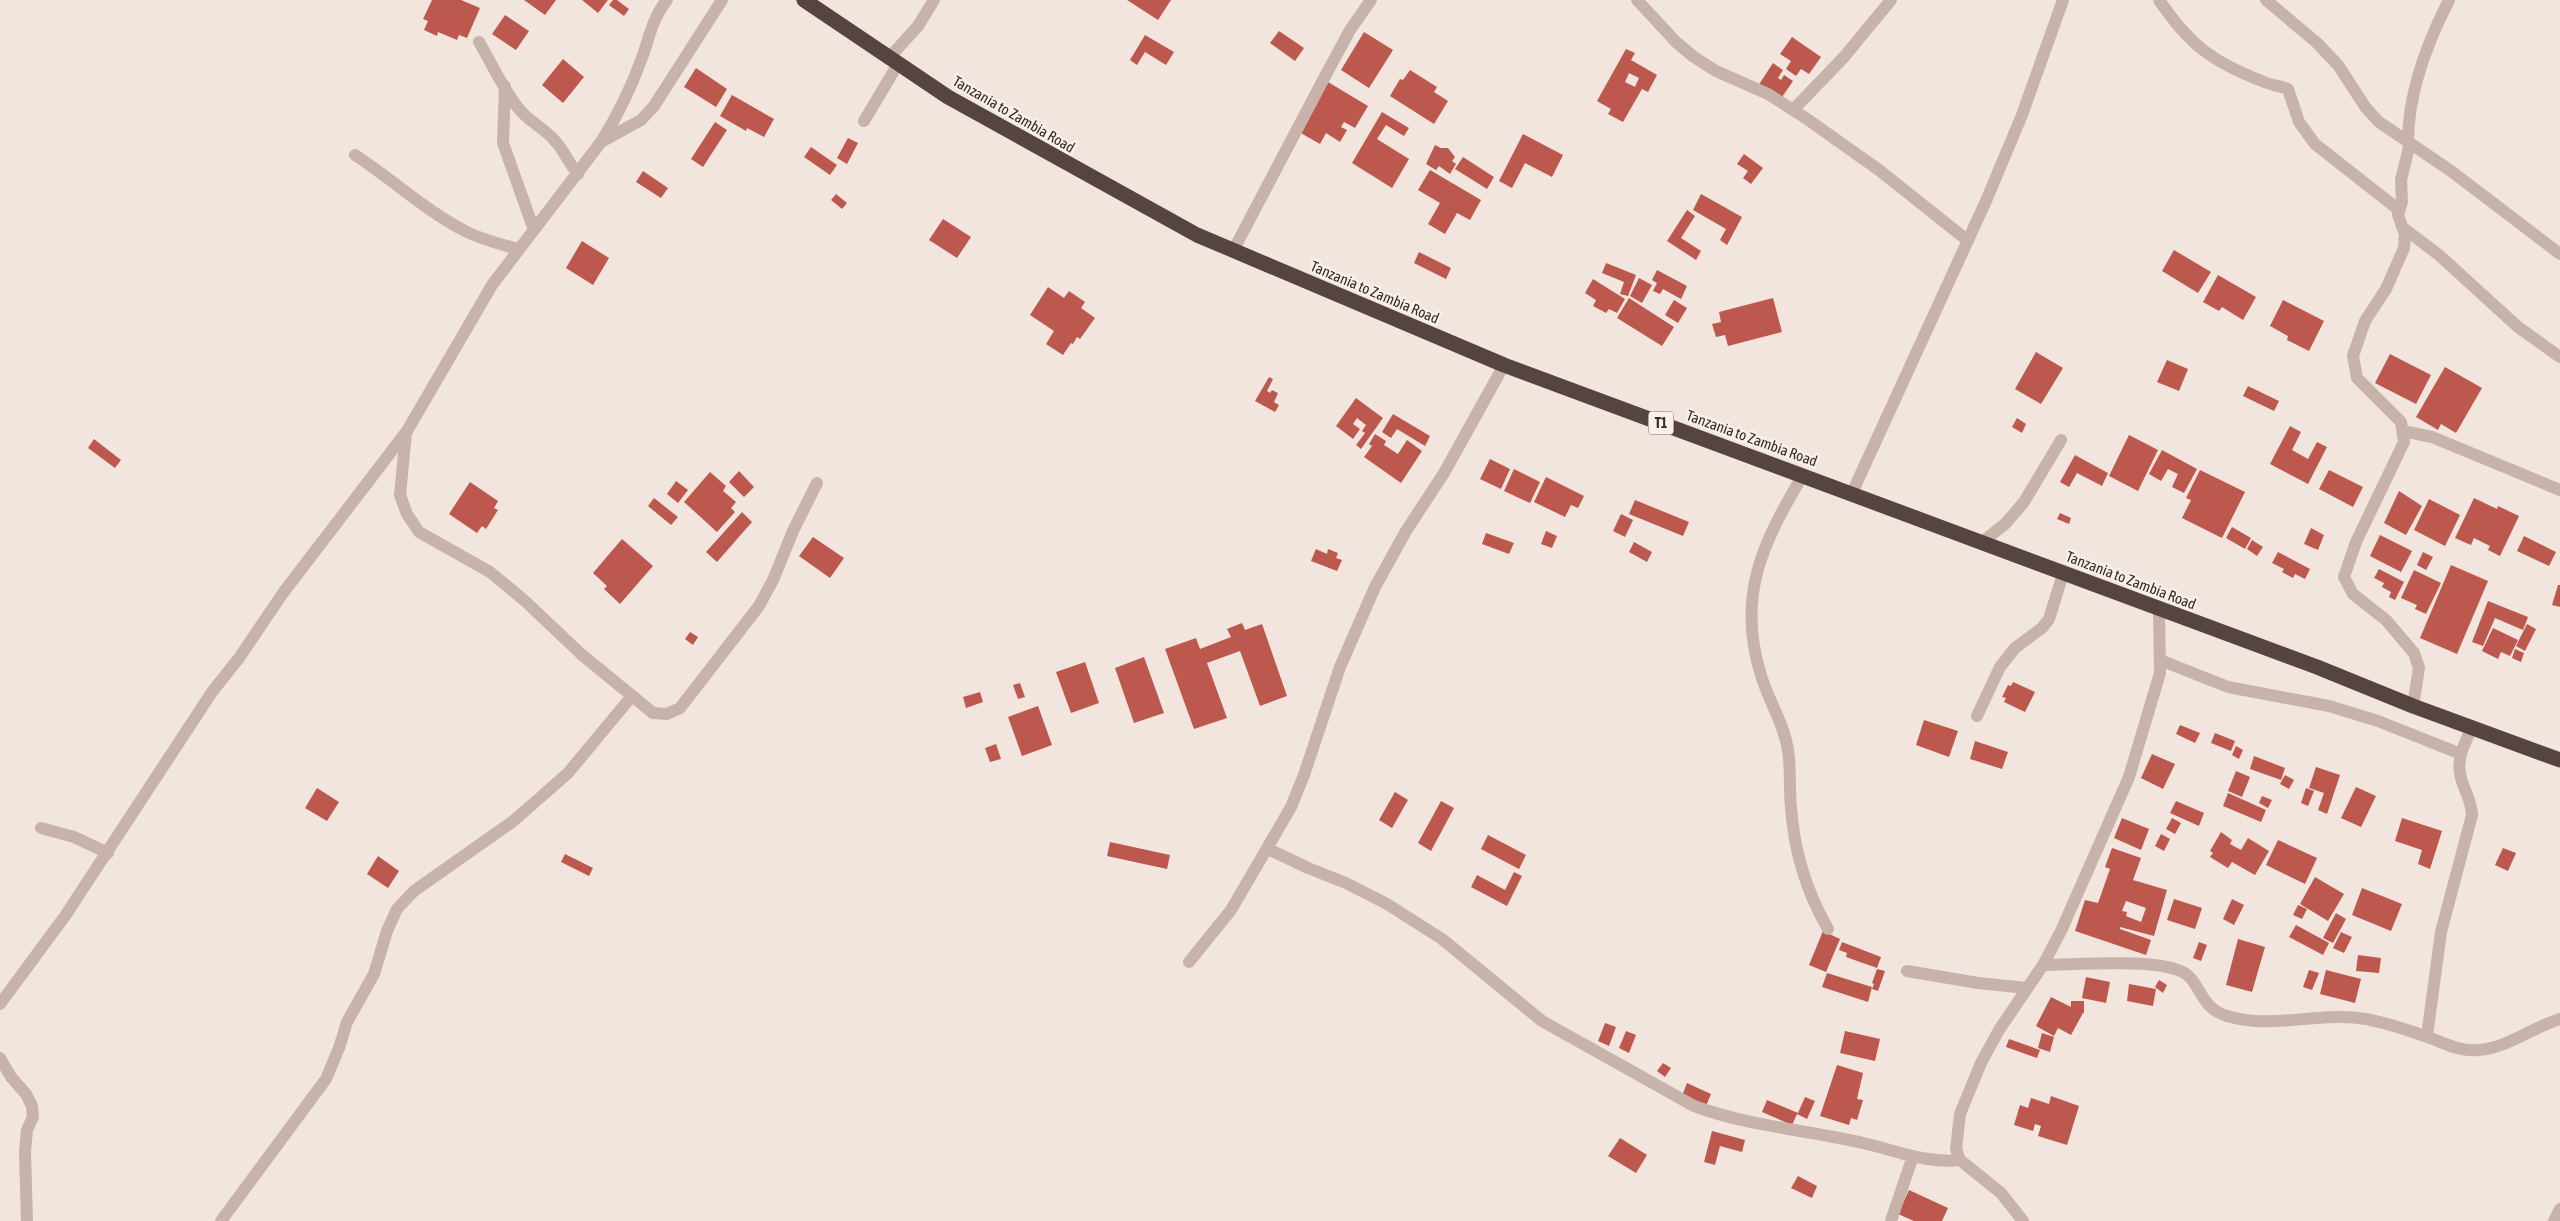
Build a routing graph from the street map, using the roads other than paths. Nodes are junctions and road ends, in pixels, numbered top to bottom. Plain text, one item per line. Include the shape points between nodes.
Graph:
1 (668, 0) edge
2 (722, 0) edge
3 (804, 0) edge
4 (934, 0) edge
5 (1371, 0) edge
6 (1637, 0) edge
7 (1891, 0) edge
8 (2063, 0) edge
9 (2159, 0) edge
10 (2266, 0) edge
11 (2449, 0) edge
12 (479, 42) dead end
13 (894, 61) junction
14 (505, 86) junction
15 (1793, 110) junction
16 (864, 121) dead end
17 (601, 142) junction
18 (2409, 142) junction
19 (355, 155) dead end
20 (578, 174) junction
21 (2400, 210) junction
22 (2402, 227) junction
23 (534, 230) junction
24 (1967, 240) junction
25 (518, 249) junction
26 (1233, 251) junction
27 (2560, 254) edge
28 (2560, 357) edge
29 (1504, 365) junction
30 (407, 431) junction
31 (2403, 431) junction
32 (2061, 440) dead end
33 (1803, 475) junction
34 (817, 484) dead end
35 (2560, 490) edge
36 (1852, 493) junction
37 (1981, 543) junction
38 (2063, 574) junction
39 (2159, 610) junction
40 (2160, 660) junction
41 (632, 696) junction
42 (2413, 706) junction
43 (1977, 716) dead end
44 (2472, 728) junction
45 (2461, 754) junction
46 (2560, 760) edge
47 (41, 828) dead end
48 (1268, 848) junction
49 (108, 853) junction
50 (1828, 929) dead end
51 (1189, 962) dead end
52 (2043, 965) junction
53 (1907, 971) dead end
54 (2027, 988) junction
55 (0, 1004) edge
56 (2560, 1018) edge
57 (2427, 1036) junction
58 (0, 1058) edge
59 (1913, 1156) junction
60 (1960, 1160) junction
61 (2560, 1208) edge
62 (27, 1221) edge
63 (221, 1221) edge
64 (1891, 1221) edge
65 (2023, 1221) edge
66 (2554, 1221) edge

1 - 17 street via 653,20 635,75
2 - 17 street via 654,106 641,120
3 - 13 highway, Tanzania to Zambia Road / T1
4 - 13 street
5 - 26 street via 1350,30
6 - 15 street via 1676,43 1694,56 1716,71 1760,90
7 - 15 street via 1844,57
8 - 24 street via 2022,114
9 - 21 street via 2177,28 2214,60 2288,89 2299,122 2314,144
10 - 18 street via 2338,64 2373,116
11 - 18 street via 2432,34 2420,70 2408,126
12 - 14 street
13 - 16 street
13 - 26 highway, Tanzania to Zambia Road / T1 via 948,97 1065,164 1182,228
14 - 20 street via 519,109 550,135
14 - 23 street via 503,143
15 - 24 street via 1880,170
17 - 20 street
18 - 21 street via 2401,180
18 - 27 street
19 - 25 street via 466,231
20 - 23 street
21 - 22 street via 2398,218
22 - 28 street via 2439,255 2518,328
22 - 31 street via 2405,240 2401,258 2381,299 2364,321 2353,356 2360,384 2401,422
23 - 25 street
24 - 36 street
25 - 30 street via 492,285
26 - 29 highway, Tanzania to Zambia Road / T1
29 - 33 highway, Tanzania to Zambia Road / T1
29 - 48 street via 1375,587 1340,667 1304,775
30 - 41 street via 400,495 419,532 490,572
30 - 49 street via 212,692
31 - 35 street via 2432,438
31 - 42 street via 2400,454 2356,542 2344,577 2353,594 2386,620 2414,653 2419,668
32 - 37 street via 2024,502 2005,524
33 - 36 highway, Tanzania to Zambia Road / T1
33 - 50 street via 1774,525 1758,564 1751,635 1760,675 1788,750 1791,810 1803,877
34 - 41 street via 759,606 680,708 667,714 653,713
36 - 37 highway, Tanzania to Zambia Road / T1
37 - 38 highway, Tanzania to Zambia Road / T1
38 - 39 highway, Tanzania to Zambia Road / T1
38 - 43 street via 2049,619 2015,648 2000,667
39 - 40 street
39 - 42 highway, Tanzania to Zambia Road / T1 via 2318,667
40 - 45 street via 2228,687 2329,706 2370,718
40 - 52 street via 2160,673 2129,777
41 - 63 street via 568,773 512,822 414,891 397,909 374,974 347,1022 326,1079
42 - 44 highway, Tanzania to Zambia Road / T1
44 - 45 street
44 - 46 highway, Tanzania to Zambia Road / T1
45 - 57 street via 2460,774 2472,815 2441,932
47 - 49 street via 74,837
48 - 51 street via 1231,910
48 - 59 street via 1387,904 1442,939 1542,1021 1671,1095 1719,1115
49 - 55 street
52 - 54 street
52 - 57 street via 2116,963 2172,967 2188,976 2205,1001 2227,1016 2274,1021 2342,1016 2398,1026
53 - 54 street
54 - 60 street via 1999,1030 1966,1094 1956,1141
56 - 57 street via 2481,1050 2453,1048
58 - 62 street via 32,1106 33,1117 27,1130 25,1152
59 - 60 street via 1940,1161
59 - 64 street
60 - 65 street via 2001,1193
61 - 66 street

